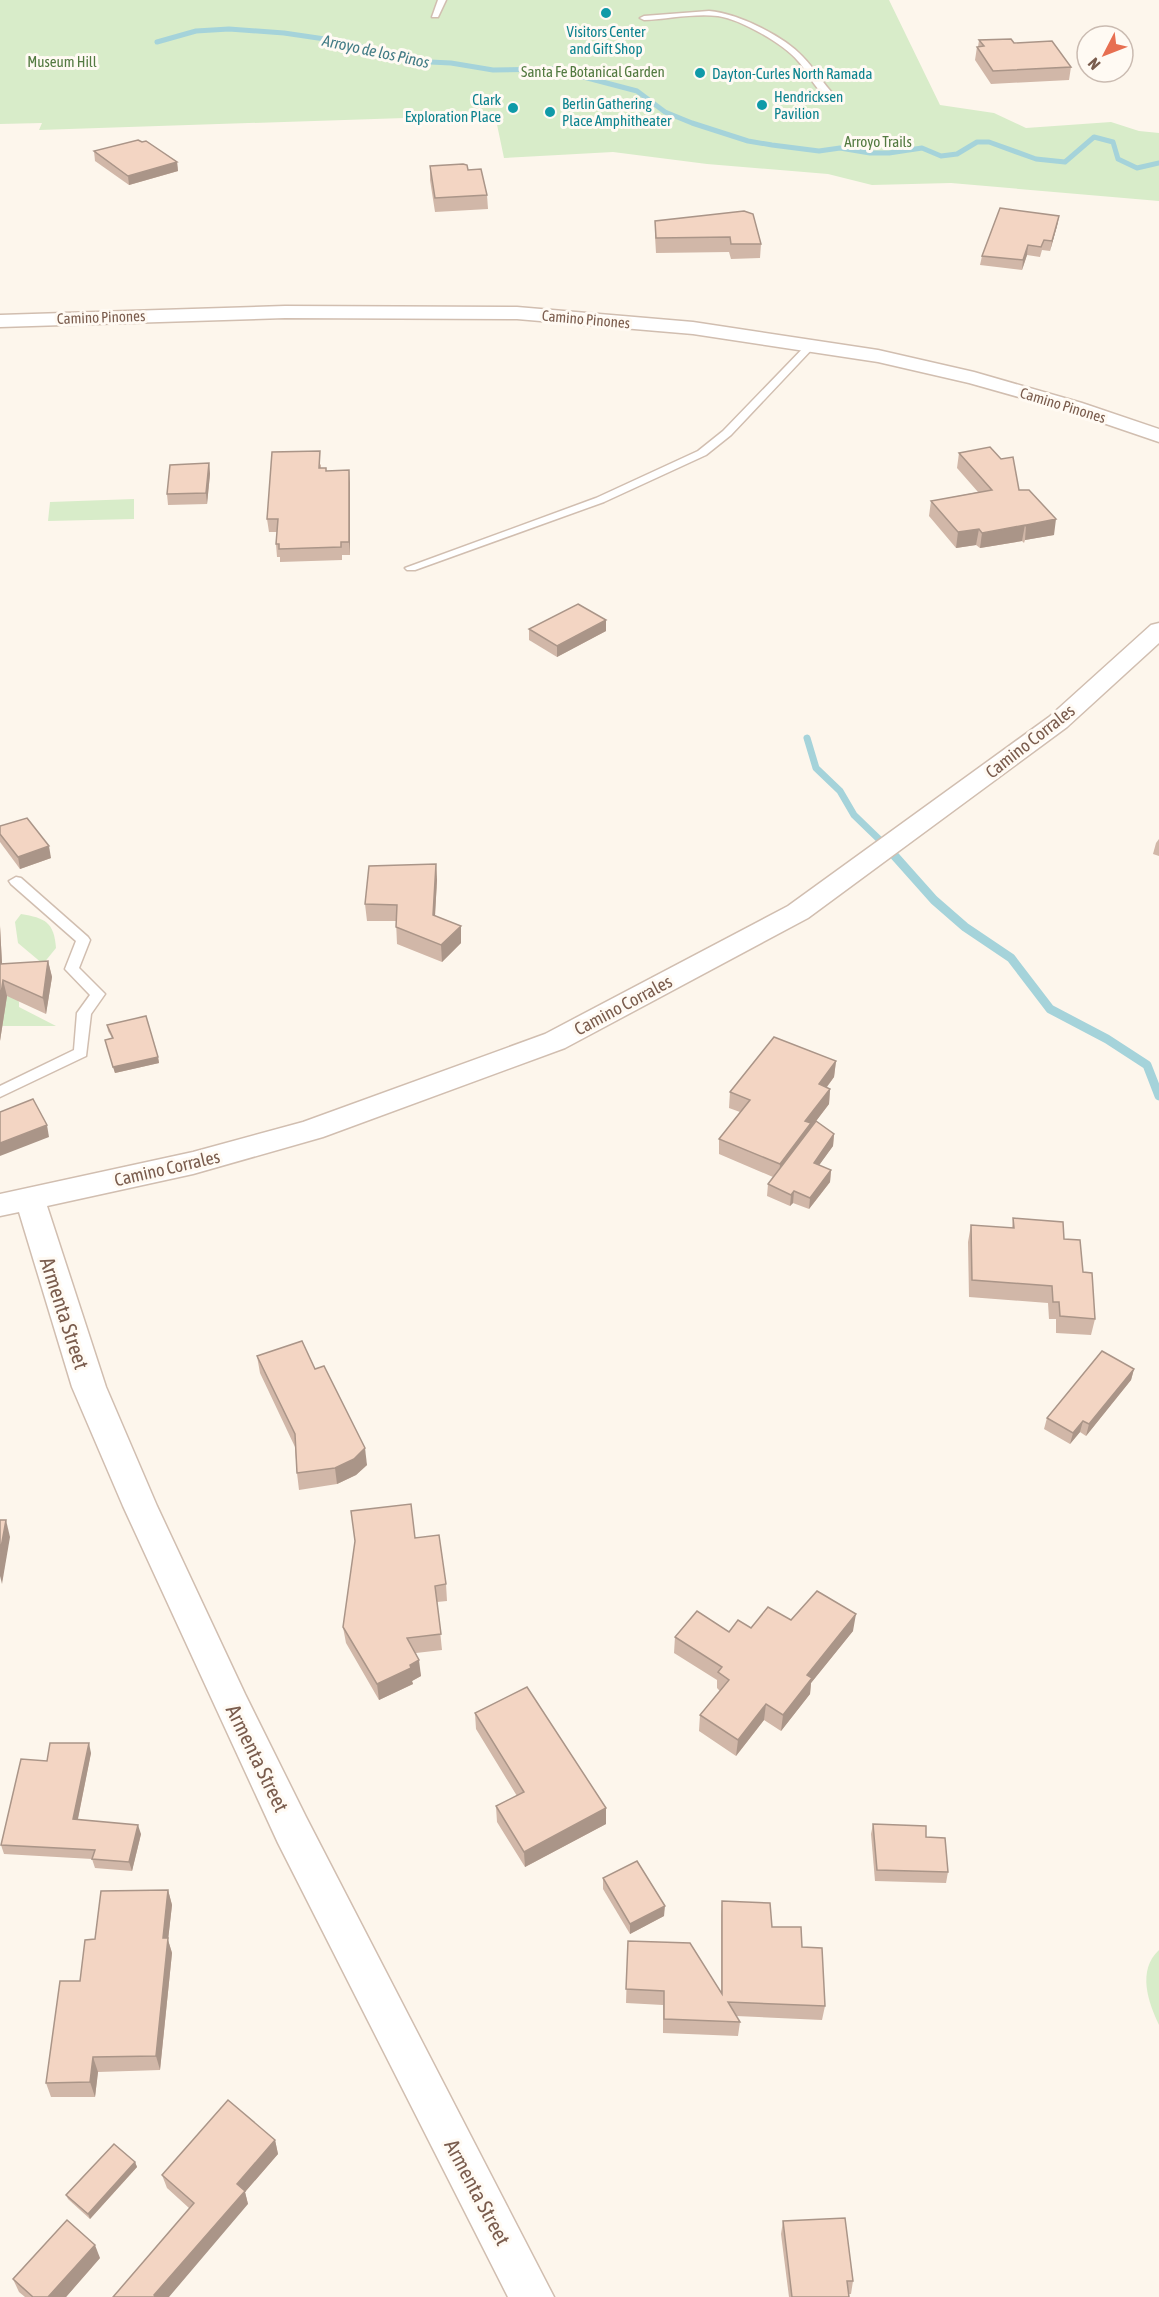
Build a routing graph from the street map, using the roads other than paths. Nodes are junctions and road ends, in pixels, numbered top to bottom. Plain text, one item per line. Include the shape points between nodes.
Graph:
1 (441, 0) edge
2 (435, 15) dead end
3 (644, 18) dead end
4 (831, 96) dead end
5 (0, 321) edge
6 (812, 344) junction
7 (1159, 436) edge
8 (411, 568) dead end
9 (1159, 630) edge
10 (16, 881) dead end
11 (0, 1092) edge
12 (15, 1202) edge
13 (523, 2294) edge

1 - 2 lane
3 - 4 lane via 716,11 794,52
5 - 6 street, Camino Pinones via 285,312 517,313 693,328
6 - 7 street, Camino Pinones via 974,378
6 - 8 lane via 727,433 702,453 600,500
9 - 12 street, Camino Corrales via 1058,722 798,912 555,1041 312,1130 193,1163
10 - 11 lane via 82,940 72,969 98,994 84,1012 81,1053
12 - 13 street, Armenta Street via 140,1506 230,1702

